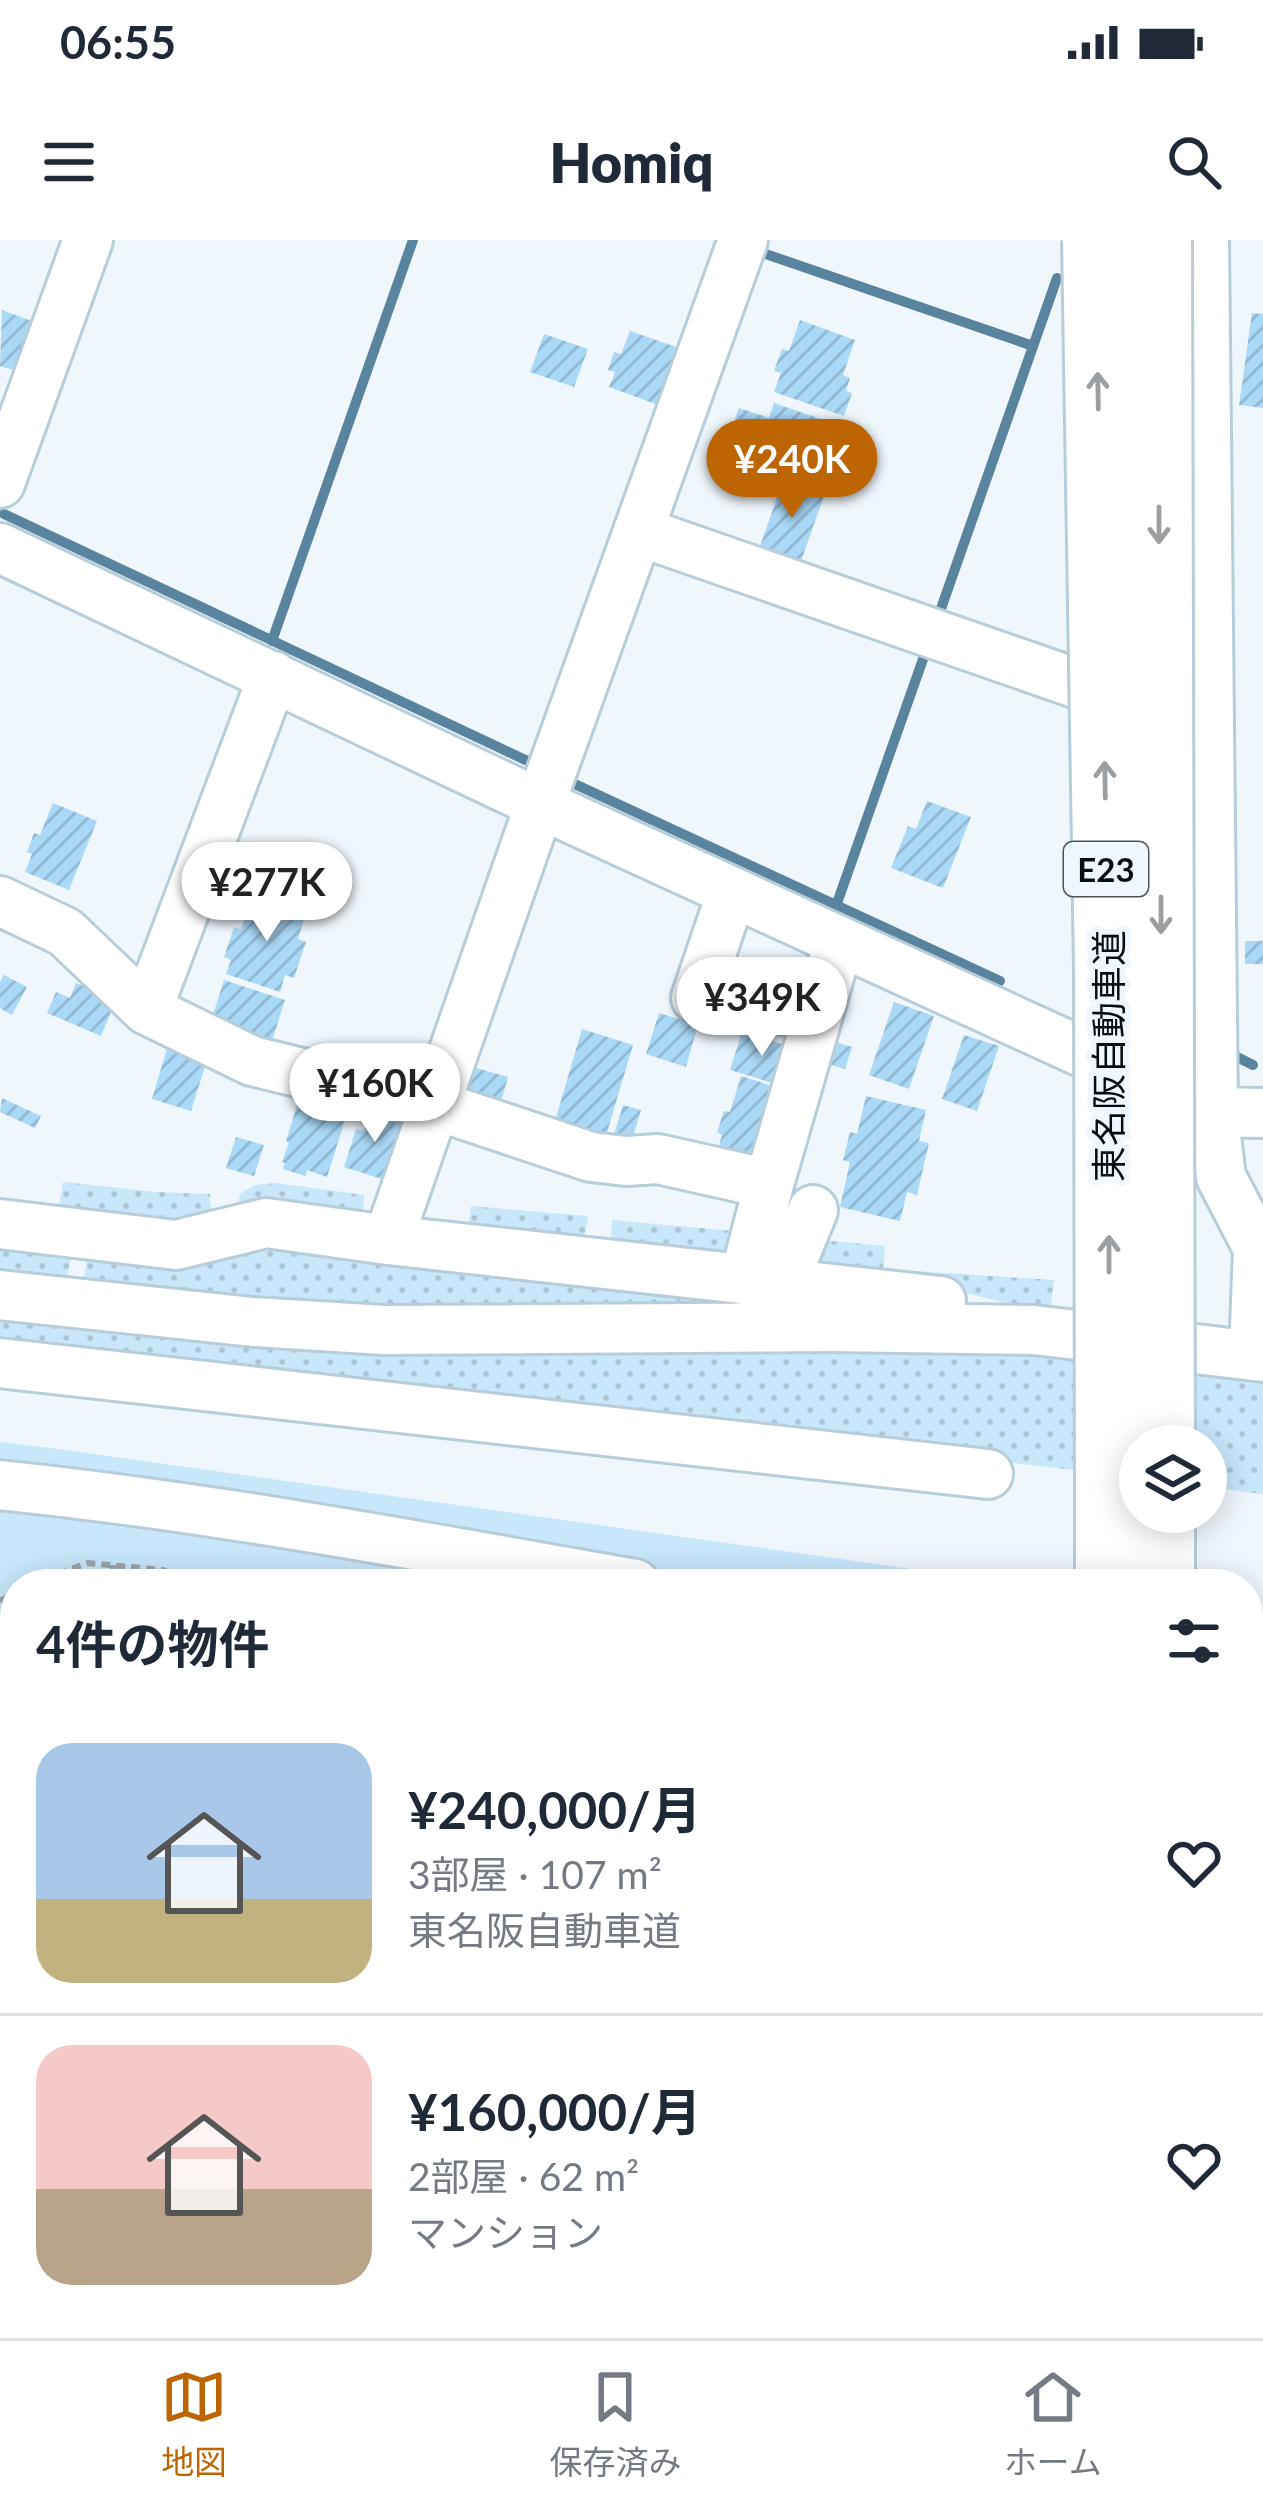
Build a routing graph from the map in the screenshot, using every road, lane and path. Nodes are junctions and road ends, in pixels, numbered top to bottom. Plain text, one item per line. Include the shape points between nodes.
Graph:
1 (88, 240) edge
2 (743, 240) edge
3 (1096, 240) edge
4 (1158, 240) edge
5 (1204, 240) edge
6 (0, 483) edge
7 (638, 531) junction
8 (0, 548) edge
9 (273, 676) junction
10 (1208, 730) junction
11 (540, 804) junction
12 (732, 892) junction
13 (0, 901) edge
14 (839, 942) junction
15 (696, 998) dead end
16 (147, 1010) junction
17 (435, 1105) junction
18 (1213, 1112) junction
19 (1263, 1112) edge
20 (769, 1184) junction
21 (813, 1210) dead end
22 (0, 1224) edge
23 (388, 1240) junction
24 (764, 1282) junction
25 (0, 1295) edge
26 (1034, 1330) junction
27 (1258, 1356) edge
28 (0, 1363) edge
29 (1161, 1425) edge
30 (988, 1474) dead end
31 (0, 1485) edge
32 (1161, 1533) edge
33 (113, 1565) junction
34 (71, 1569) edge
35 (113, 1569) edge
36 (153, 1569) edge
37 (551, 1569) edge
38 (1109, 1569) edge
39 (1161, 1569) edge

1 - 6 street
2 - 7 street
38 -> 3 highway, 東名阪自動車道 / E23, bridge
4 -> 29 highway, 東名阪自動車道 / E23, bridge
5 - 10 street
7 - 10 street
7 - 11 street
8 - 9 street
9 - 11 street
9 - 16 street
10 - 18 street
11 - 12 street
11 - 17 street
12 - 14 street
12 - 15 street
13 - 16 street via 65,932
14 - 18 street
14 - 20 street
16 - 17 street via 252,1061
17 - 20 street via 591,1157 658,1159
17 - 23 street
18 - 19 street
18 - 27 street via 1221,1177 1258,1248
20 - 24 street
21 - 24 street
22 - 23 street via 176,1245 266,1223
23 - 24 street
24 - 26 street via 958,1303
25 - 26 street via 384,1330
26 - 27 street
28 - 30 street
31 - 37 street
32 - 39 highway
33 - 34 path
33 - 35 path
33 - 36 path

